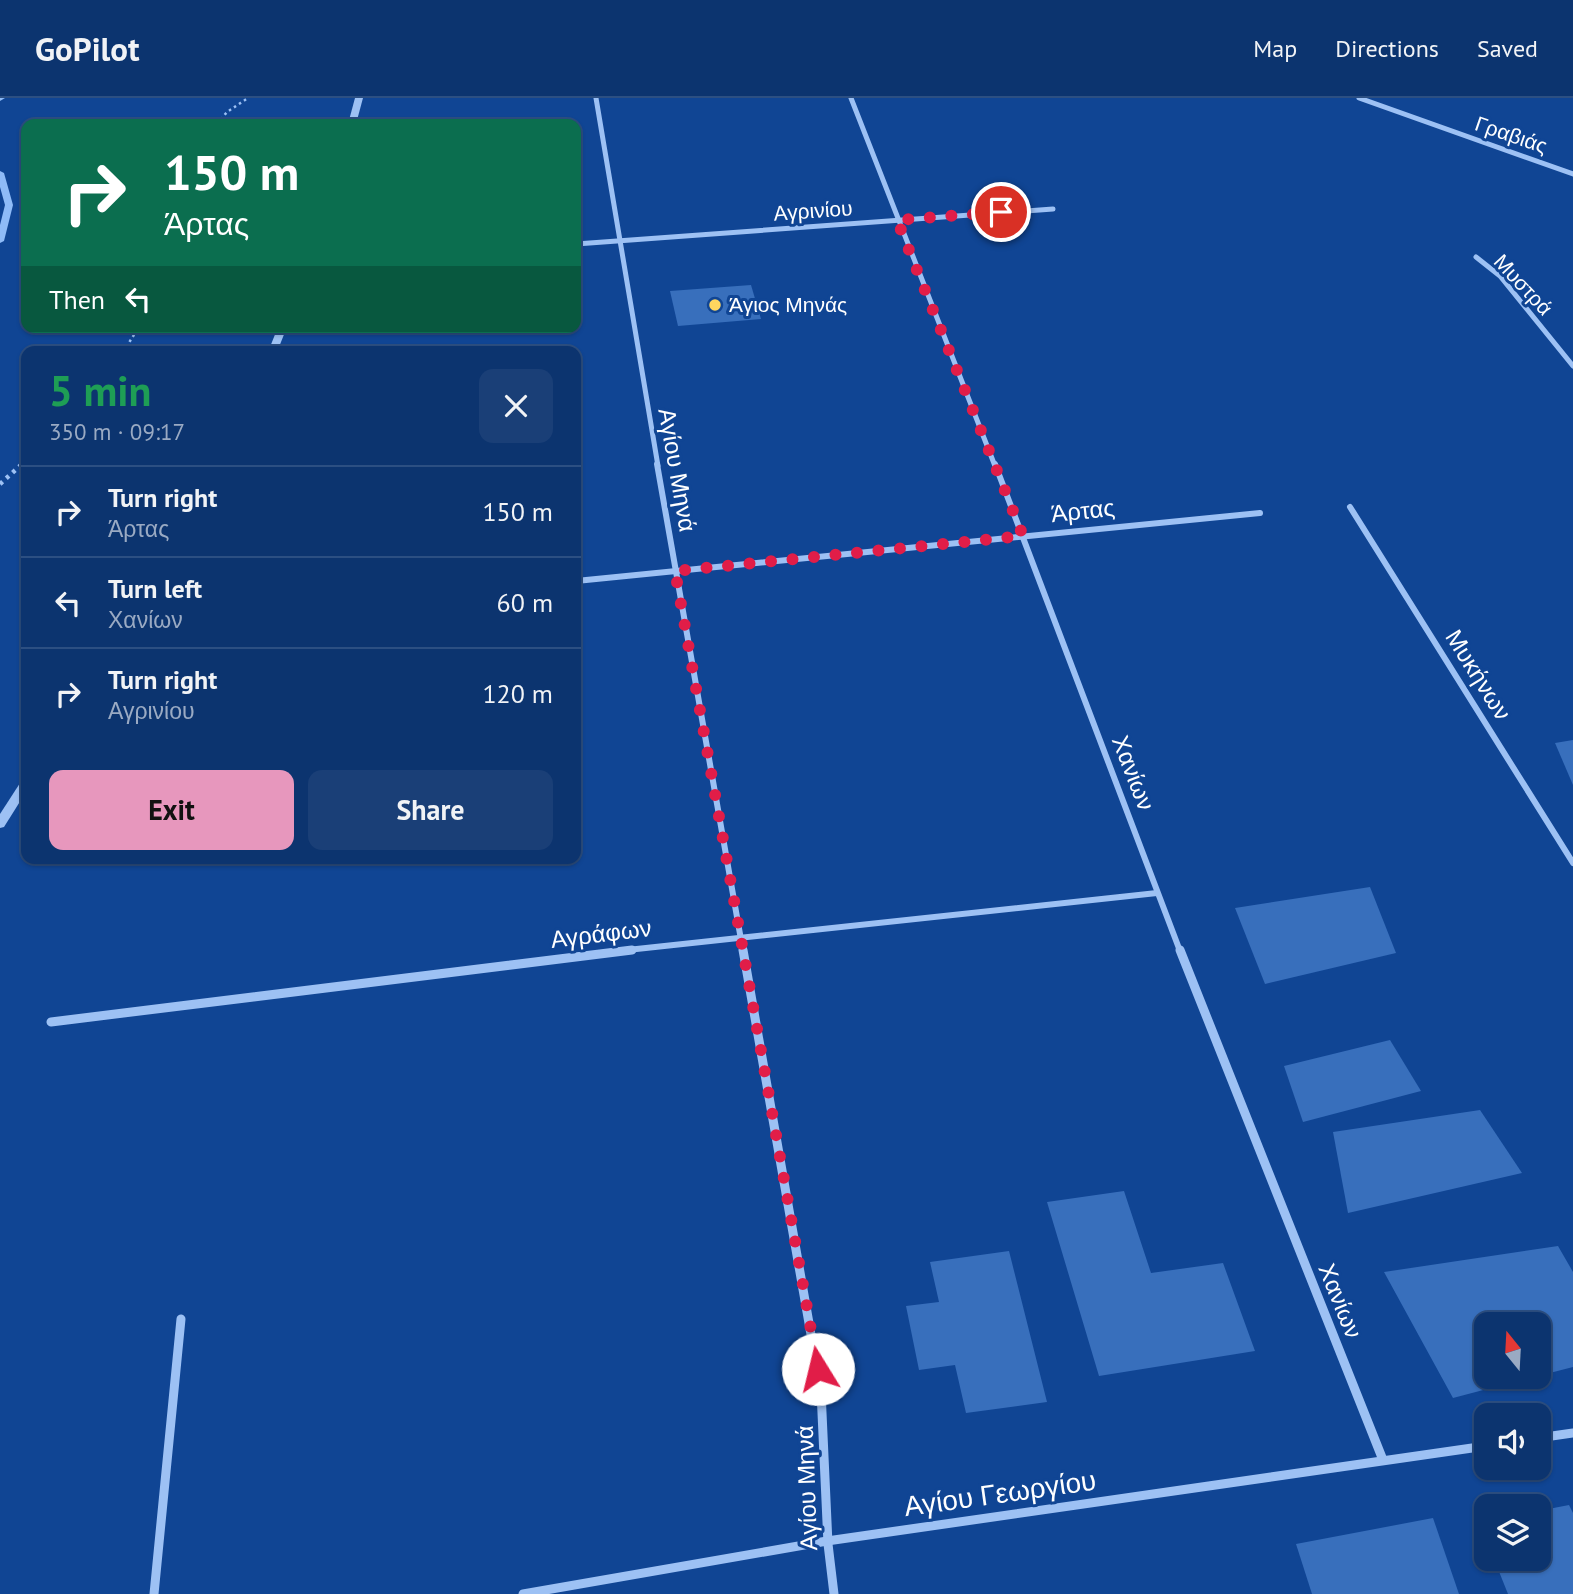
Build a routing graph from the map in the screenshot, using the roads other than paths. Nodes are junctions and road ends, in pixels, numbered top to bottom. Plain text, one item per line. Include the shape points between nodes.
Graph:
1 (359, 98) edge
2 (596, 98) edge
3 (851, 98) edge
4 (1359, 98) edge
5 (353, 119) edge
6 (1573, 174) edge
7 (1053, 209) dead end
8 (897, 220) junction
9 (618, 242) junction
10 (581, 244) edge
11 (1476, 257) dead end
12 (1573, 366) edge
13 (1350, 507) dead end
14 (1260, 513) dead end
15 (1023, 536) junction
16 (675, 571) junction
17 (581, 580) edge
18 (21, 791) edge
19 (0, 824) edge
20 (1573, 863) edge
21 (1157, 892) junction
22 (741, 936) junction
23 (51, 1022) dead end
24 (181, 1319) dead end
25 (1573, 1433) edge
26 (1551, 1436) edge
27 (1474, 1448) edge
28 (1382, 1460) junction
29 (827, 1541) junction
30 (154, 1594) edge
31 (523, 1594) edge
32 (834, 1594) edge

1 - 5 street
2 - 9 street, Αγίου Μηνά
3 - 8 street, Χανίων
4 - 6 street, Γραβιάς
7 - 8 street, Αγρινίου
8 - 9 street, Αγρινίου
8 - 15 street, Χανίων
9 - 10 street, Αγρινίου
9 - 16 street, Αγίου Μηνά
11 - 12 street, Μυστρά via 1500,276
13 - 20 street, Μυκήνων
14 - 15 street, Άρτας
15 - 16 street, Άρτας
15 - 21 street, Χανίων
16 - 17 street, Άρτας
16 - 22 street, Αγίου Μηνά
18 - 19 street
21 - 22 street, Αγράφων
21 - 28 street, Χανίων
22 - 23 street, Αγράφων
22 - 29 street, Αγίου Μηνά via 821,1391
24 - 30 street
25 - 26 street
27 - 28 street, Αγίου Γεωργίου
28 - 29 street, Αγίου Γεωργίου
29 - 31 street, Αγίου Γεωργίου
29 - 32 street, Αγίου Μηνά

